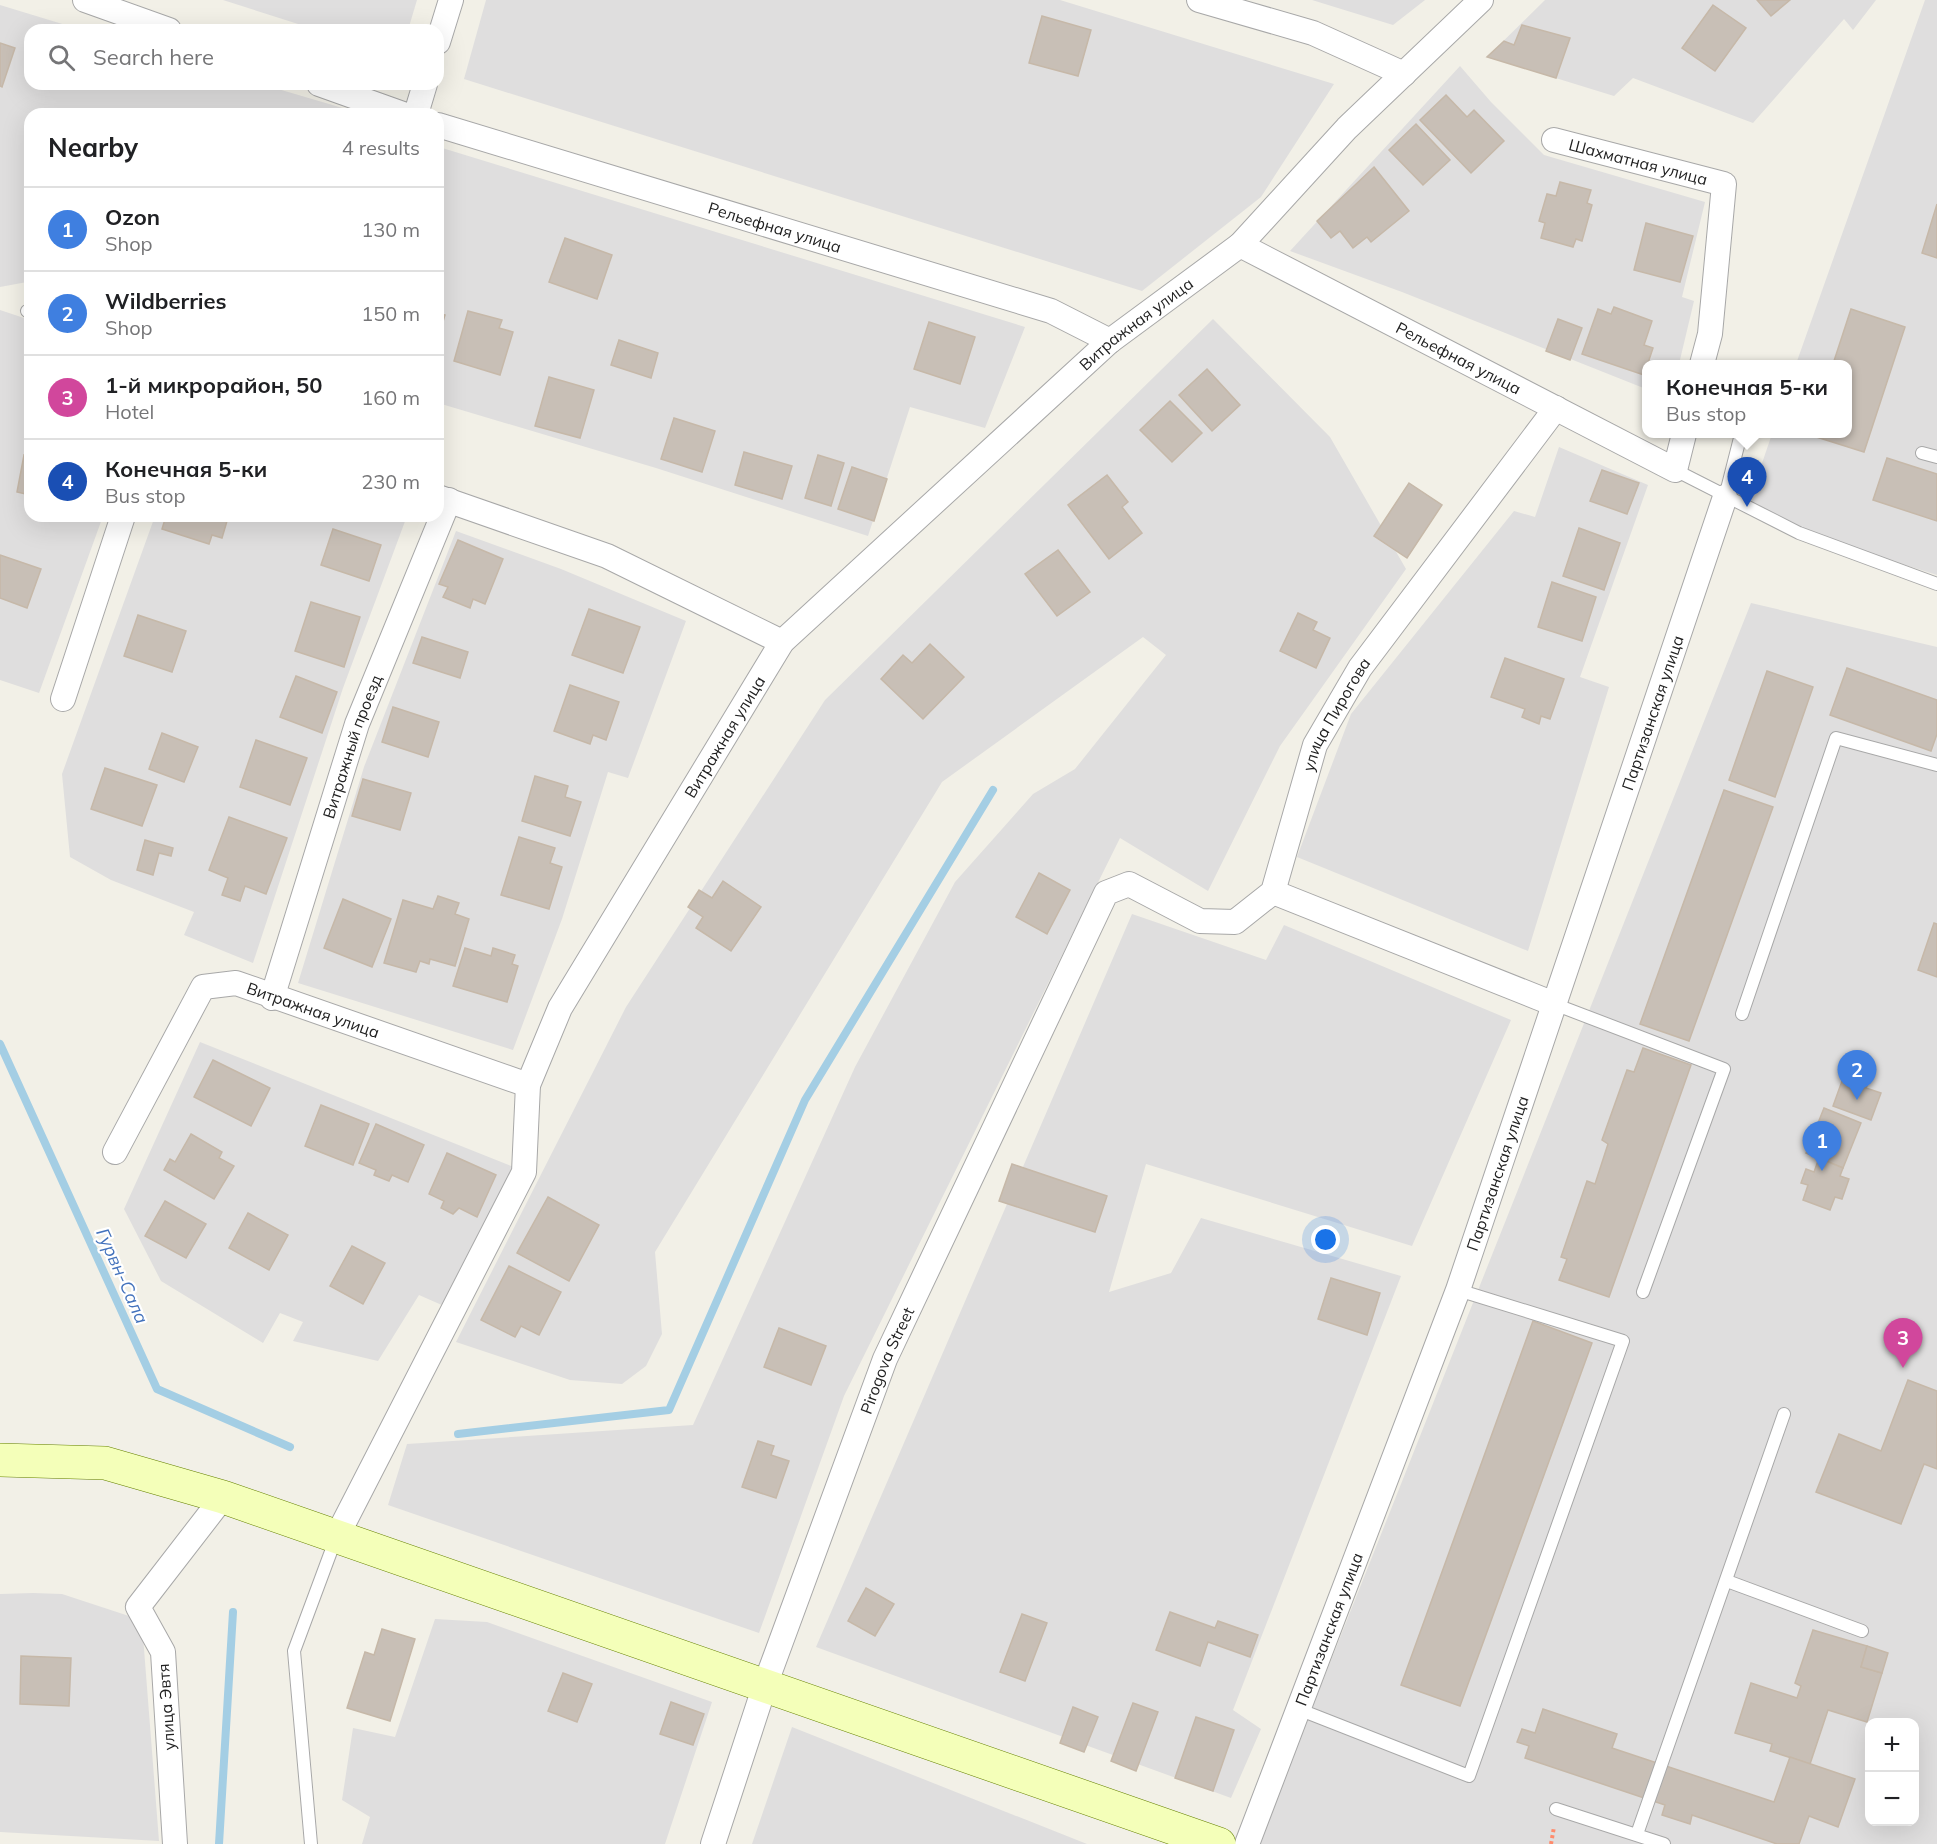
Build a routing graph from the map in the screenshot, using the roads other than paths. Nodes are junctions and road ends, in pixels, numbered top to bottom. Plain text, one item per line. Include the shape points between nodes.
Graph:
1 (85, 0) edge
2 (451, 0) edge
3 (1199, 0) edge
4 (1481, 0) edge
5 (152, 24) edge
6 (444, 24) edge
7 (1404, 74) junction
8 (336, 90) edge
9 (423, 90) edge
10 (386, 108) edge
11 (418, 108) edge
12 (444, 127) edge
13 (1554, 140) dead end
14 (1240, 245) junction
15 (1110, 341) junction
16 (1703, 360) edge
17 (1556, 408) junction
18 (1683, 438) edge
19 (1740, 438) edge
20 (1922, 453) dead end
21 (1937, 457) edge
22 (1676, 470) junction
23 (1725, 496) junction
24 (444, 498) edge
25 (121, 522) edge
26 (435, 522) edge
27 (1937, 584) edge
28 (782, 642) junction
29 (63, 699) dead end
30 (1937, 765) edge
31 (1273, 892) junction
32 (272, 998) junction
33 (1554, 1004) junction
34 (1742, 1014) dead end
35 (528, 1084) junction
36 (115, 1152) dead end
37 (1458, 1290) junction
38 (1643, 1293) dead end
39 (1784, 1414) dead end
40 (0, 1460) edge
41 (223, 1497) junction
42 (337, 1536) junction
43 (1727, 1581) junction
44 (1862, 1631) dead end
45 (765, 1685) junction
46 (1298, 1709) junction
47 (1556, 1809) dead end
48 (1638, 1834) junction
49 (175, 1844) edge
50 (311, 1844) edge
51 (713, 1844) edge
52 (1218, 1844) edge
53 (1247, 1844) edge
54 (1664, 1844) edge

1 - 5 street
2 - 6 street
3 - 7 street via 1313,33
4 - 7 street, Витражная улица
7 - 14 street, Витражная улица via 1347,128
8 - 10 street
9 - 11 street
12 - 15 street, Рельефная улица via 1051,311
13 - 16 street, Шахматная улица via 1724,184 1710,334
14 - 15 street, Витражная улица
14 - 17 street, Рельефная улица
15 - 28 street, Витражная улица
17 - 22 street, Рельефная улица
17 - 31 street, улица Пирогова via 1360,668 1316,745
18 - 22 street
19 - 23 lane
20 - 21 lane
22 - 23 lane
23 - 27 lane via 1798,533
23 - 33 street, Партизанская улица
24 - 28 street via 607,556
25 - 29 street
26 - 32 street, Витражный проезд via 357,724
28 - 35 street, Витражная улица via 560,1008
30 - 34 lane via 1836,738
31 - 33 street
31 - 45 street, Pirogova Street via 1235,922 1200,921 1129,884 1106,893 885,1359
32 - 35 street, Витражная улица
32 - 36 street, Витражная улица via 236,983 203,987
33 - 37 street, Партизанская улица
33 - 38 lane via 1724,1069
35 - 42 street, Витражная улица via 524,1172
37 - 46 street, Партизанская улица
37 - 46 lane via 1623,1341 1469,1776
39 - 43 lane
40 - 41 main road via 105,1463
41 - 42 main road
41 - 49 street, улица Эвтя via 138,1607 163,1652
42 - 45 main road
42 - 50 lane via 294,1652
43 - 44 lane
43 - 48 lane
45 - 51 street, Pirogova Street
45 - 52 main road
46 - 53 street, Партизанская улица
47 - 48 lane
48 - 54 lane

